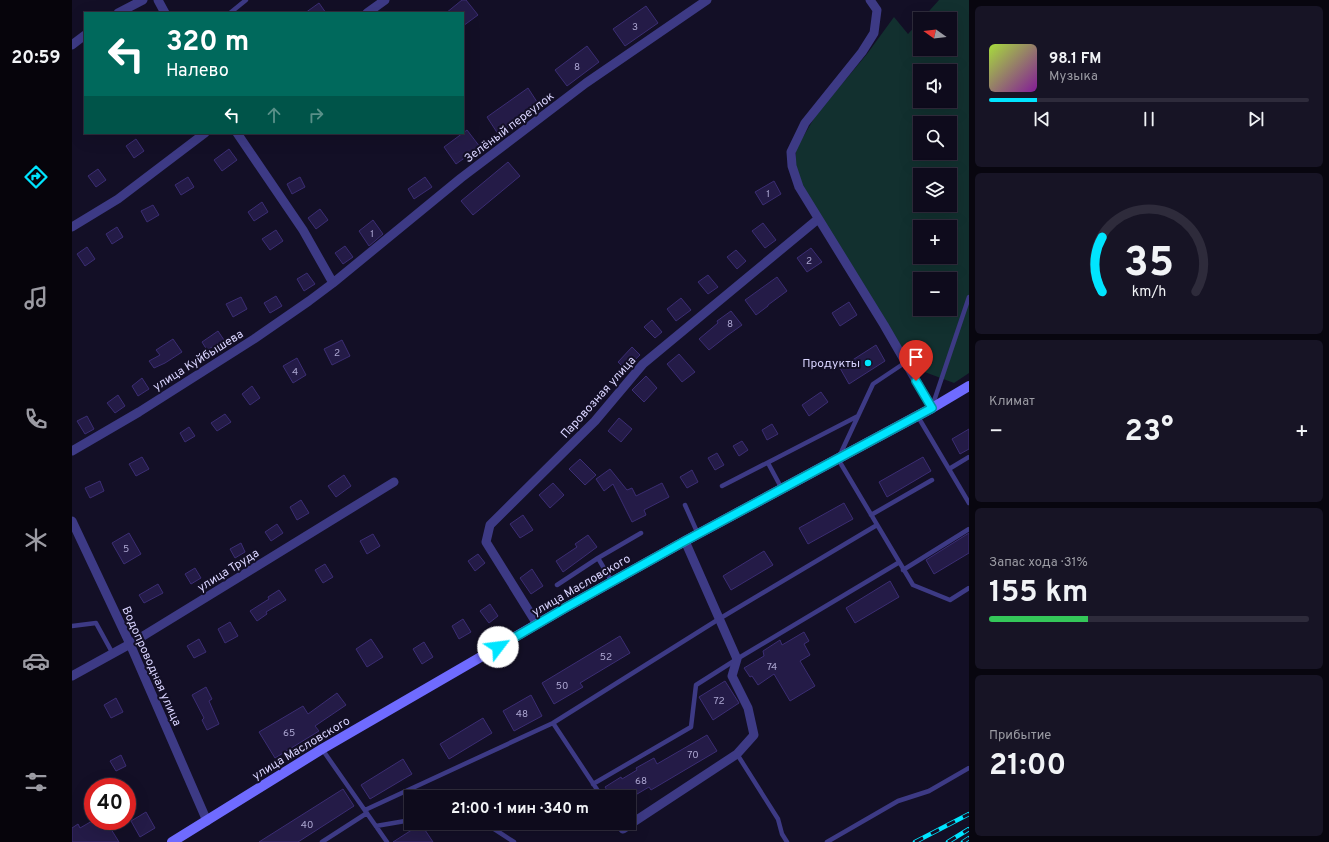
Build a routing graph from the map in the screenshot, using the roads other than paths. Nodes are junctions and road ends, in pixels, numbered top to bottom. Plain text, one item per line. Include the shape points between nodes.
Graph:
1 (143, 0) edge
2 (158, 0) edge
3 (246, 0) edge
4 (385, 0) edge
5 (707, 0) edge
6 (870, 0) edge
7 (120, 12) edge
8 (164, 12) edge
9 (231, 12) edge
10 (368, 12) edge
11 (84, 36) edge
12 (72, 45) edge
13 (204, 134) edge
14 (238, 134) edge
15 (818, 219) junction
16 (72, 227) edge
17 (333, 283) junction
18 (969, 297) edge
19 (903, 364) dead end
20 (969, 386) edge
21 (932, 408) junction
22 (917, 415) junction
23 (858, 416) junction
24 (72, 451) edge
25 (969, 457) edge
26 (838, 459) junction
27 (768, 463) junction
28 (949, 469) junction
29 (932, 480) dead end
30 (394, 482) dead end
31 (722, 486) dead end
32 (782, 489) junction
33 (969, 503) edge
34 (685, 505) dead end
35 (871, 515) junction
36 (72, 521) edge
37 (877, 525) junction
38 (969, 529) edge
39 (640, 533) dead end
40 (698, 534) junction
41 (685, 541) junction
42 (598, 558) junction
43 (898, 563) junction
44 (903, 570) junction
45 (612, 582) junction
46 (556, 585) dead end
47 (969, 588) edge
48 (719, 619) junction
49 (537, 624) junction
50 (72, 626) edge
51 (130, 644) junction
52 (113, 654) junction
53 (737, 659) junction
54 (72, 676) edge
55 (553, 723) junction
56 (322, 749) junction
57 (737, 754) junction
58 (969, 768) edge
59 (593, 784) junction
60 (597, 790) edge
61 (366, 812) junction
62 (636, 817) edge
63 (207, 821) junction
64 (404, 821) edge
65 (376, 826) junction
66 (496, 830) edge
67 (172, 842) edge
68 (322, 842) edge
69 (387, 842) edge
70 (514, 842) edge
71 (787, 842) edge
72 (827, 842) edge

1 - 7 street
2 - 8 street
3 - 9 lane
4 - 10 street
5 - 17 street, Зелёный переулок via 586,83 461,178
6 - 15 street via 877,10 874,33 862,52 805,123 791,152 792,166 799,188
11 - 12 street
13 - 16 street via 118,199
14 - 17 street via 303,230
15 - 21 street
15 - 49 street, Паровозная улица via 643,364 595,421 490,525 486,542
17 - 24 street, улица Куйбышева via 254,339
18 - 21 lane
19 - 23 lane via 873,384
20 - 21 street, улица Масловского
21 - 22 street, улица Масловского
22 - 26 street, улица Масловского
22 - 28 lane
23 - 26 lane
23 - 27 lane
25 - 28 lane
26 - 32 street, улица Масловского
26 - 35 lane
27 - 31 lane
27 - 32 lane
28 - 33 lane
29 - 35 lane
30 - 51 street, улица Труда
32 - 40 street, улица Масловского
34 - 40 lane
35 - 37 lane
36 - 51 street, Водопроводная улица
37 - 43 lane
37 - 48 lane
38 - 44 lane
39 - 42 lane
40 - 41 street, улица Масловского
41 - 45 street, улица Масловского
41 - 48 street
42 - 45 lane
42 - 46 lane
43 - 44 lane
43 - 53 lane
44 - 47 lane via 913,585 950,600
45 - 49 street, улица Масловского
48 - 53 street
48 - 55 lane
49 - 56 street, улица Масловского
50 - 52 lane via 96,623
51 - 52 street, улица Труда
51 - 63 street, Водопроводная улица
52 - 54 street, улица Труда
53 - 57 street via 732,676 748,708 754,735
53 - 59 lane via 696,685 691,726
55 - 59 lane
55 - 61 lane
56 - 61 lane
56 - 63 street, улица Масловского
57 - 62 street
57 - 71 lane via 778,819
58 - 72 lane via 929,791 898,801
59 - 60 lane
61 - 65 lane
61 - 68 lane
63 - 67 street, улица Масловского
64 - 65 lane
65 - 69 lane
66 - 70 lane

